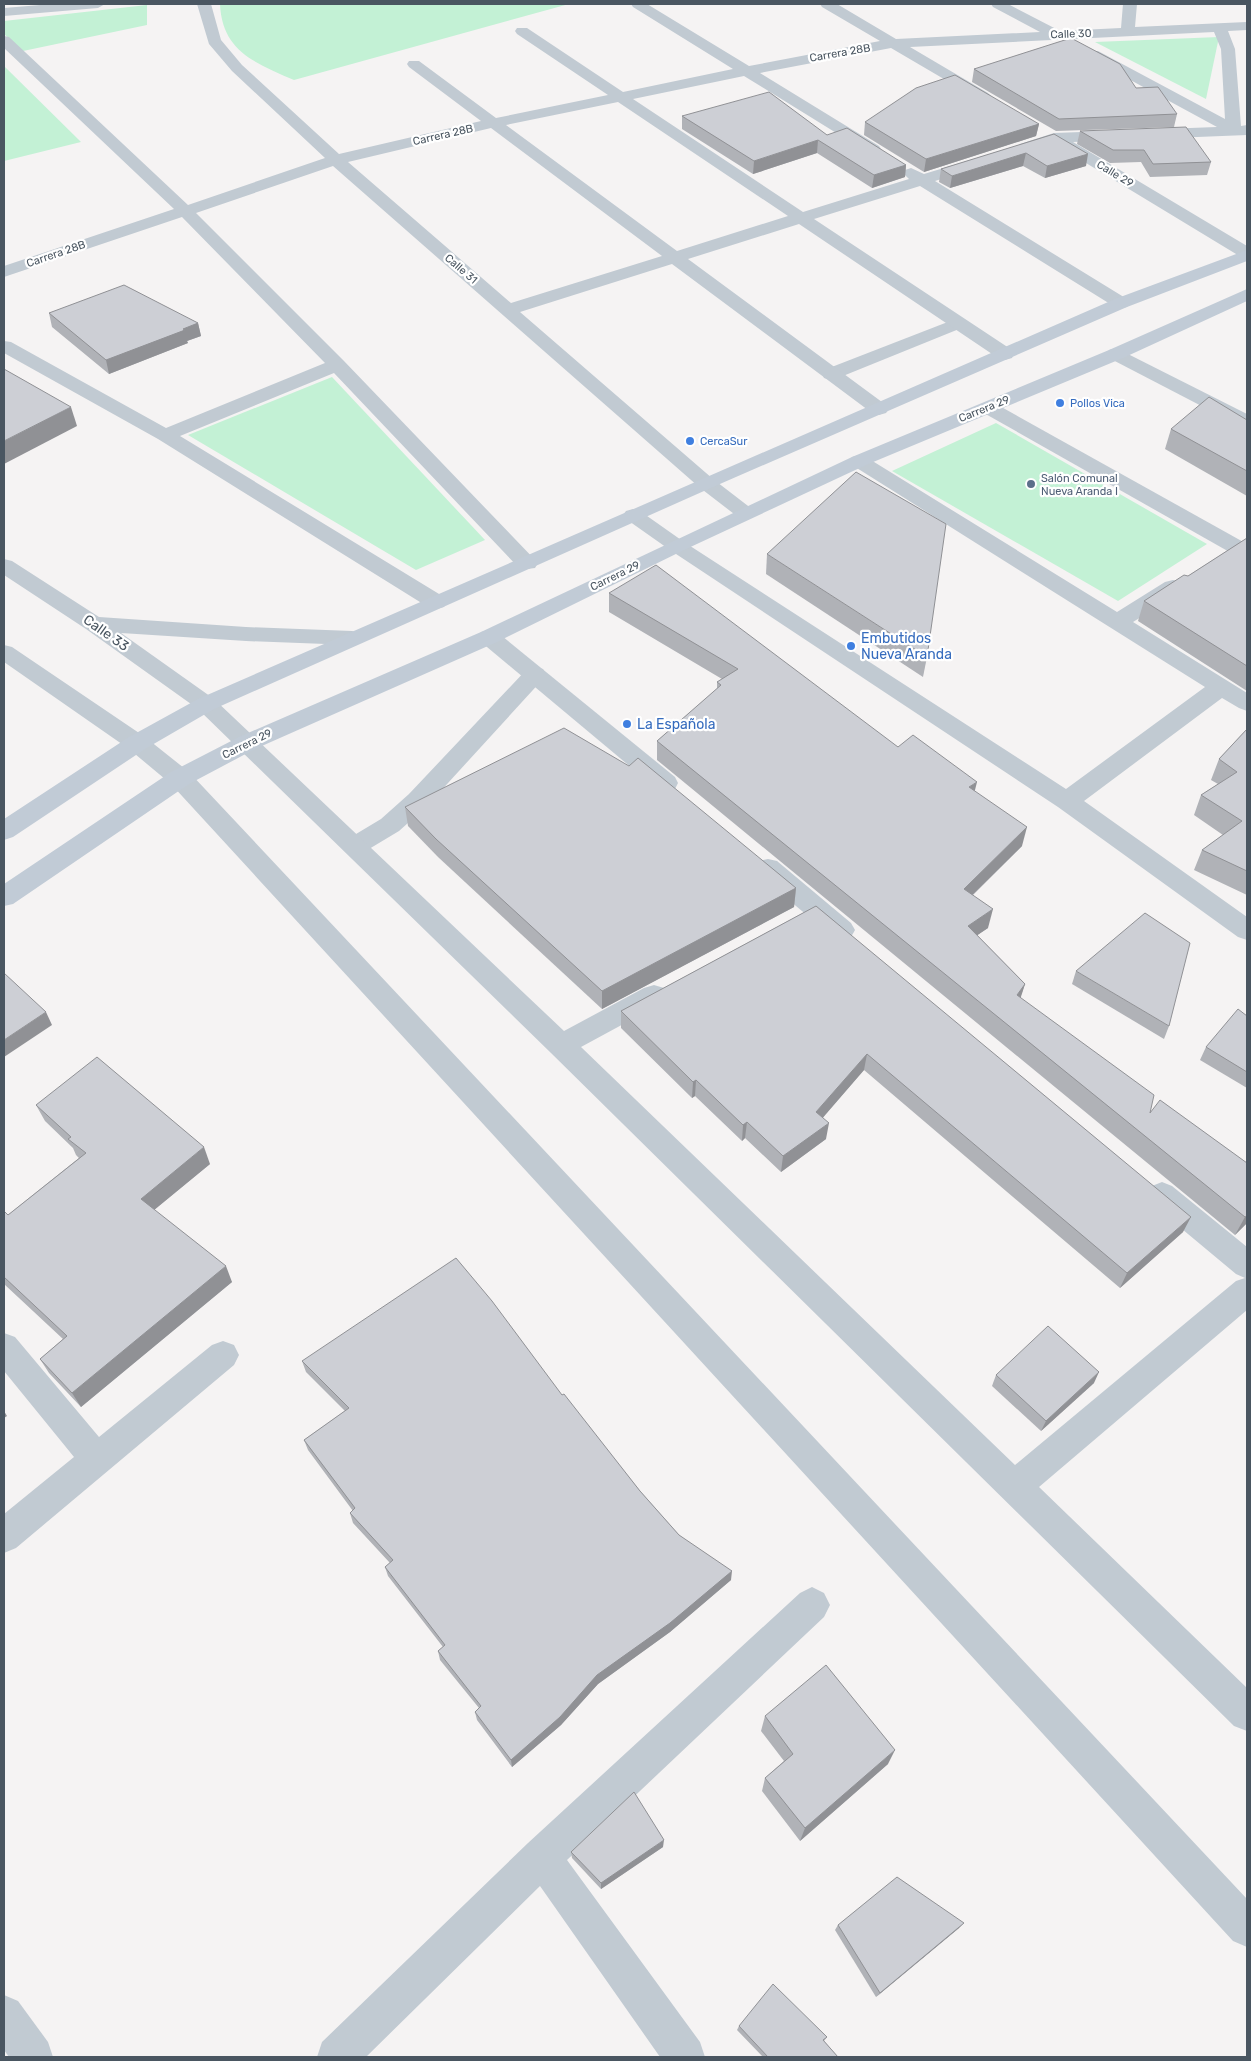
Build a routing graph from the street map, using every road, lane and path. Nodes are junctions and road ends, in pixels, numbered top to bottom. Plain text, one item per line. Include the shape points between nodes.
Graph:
1 (98, 4) edge
2 (204, 4) edge
3 (638, 4) edge
4 (828, 4) edge
5 (998, 4) edge
6 (1130, 4) edge
7 (4, 12) edge
8 (1247, 26) edge
9 (1220, 28) junction
10 (522, 31) dead end
11 (1128, 32) junction
12 (1057, 34) junction
13 (4, 40) edge
14 (894, 44) junction
15 (414, 64) dead end
16 (746, 70) junction
17 (619, 96) junction
18 (995, 103) edge
19 (494, 123) junction
20 (1037, 128) edge
21 (1241, 130) edge
22 (1054, 138) junction
23 (1007, 153) edge
24 (988, 159) edge
25 (336, 160) junction
26 (922, 180) junction
27 (185, 211) junction
28 (801, 218) junction
29 (1247, 254) edge
30 (674, 257) junction
31 (4, 272) edge
32 (1247, 294) edge
33 (1121, 304) junction
34 (507, 310) junction
35 (958, 323) junction
36 (4, 346) edge
37 (1005, 354) junction
38 (1116, 354) junction
39 (337, 364) junction
40 (831, 374) junction
41 (989, 408) junction
42 (879, 409) junction
43 (1247, 422) edge
44 (165, 435) junction
45 (859, 461) junction
46 (706, 483) junction
47 (745, 513) junction
48 (633, 515) junction
49 (677, 546) junction
50 (1234, 552) edge
51 (526, 563) junction
52 (4, 566) edge
53 (1188, 577) edge
54 (436, 602) junction
55 (1117, 622) junction
56 (94, 624) junction
57 (490, 637) junction
58 (352, 638) junction
59 (4, 652) edge
60 (535, 674) junction
61 (1221, 687) junction
62 (1247, 703) edge
63 (206, 704) junction
64 (137, 743) junction
65 (247, 743) junction
66 (180, 778) junction
67 (687, 800) edge
68 (1067, 801) junction
69 (4, 831) edge
70 (355, 846) junction
71 (748, 851) edge
72 (4, 897) edge
73 (816, 908) junction
74 (790, 922) edge
75 (1247, 930) edge
76 (861, 946) edge
77 (675, 984) edge
78 (560, 1045) junction
79 (1141, 1177) edge
80 (1247, 1265) edge
81 (1247, 1290) edge
82 (4, 1347) edge
83 (223, 1355) dead end
84 (97, 1459) junction
85 (1014, 1487) junction
86 (4, 1536) edge
87 (812, 1605) dead end
88 (1247, 1713) edge
89 (542, 1857) junction
90 (1247, 1927) edge
91 (4, 2015) edge
92 (33, 2057) edge
93 (337, 2057) edge
94 (685, 2057) edge

1 - 7 street
2 - 25 street, Calle 31 via 214,41 231,62
3 - 16 street
4 - 14 street
5 - 12 street
6 - 11 street
8 - 9 street, Calle 30
9 - 11 street, Calle 30
9 - 21 street via 1228,49
10 - 17 street
11 - 12 street, Calle 30
12 - 14 street, Calle 30
12 - 21 street
13 - 27 street
14 - 16 street, Carrera 28B
14 - 18 street
15 - 19 street
16 - 17 street, Carrera 28B
16 - 26 street
17 - 19 street, Carrera 28B
17 - 28 street
19 - 25 street, Carrera 28B
19 - 30 street
20 - 22 street, Calle 29
21 - 22 street
22 - 23 street
22 - 29 street, Calle 29
24 - 26 street
25 - 27 street, Carrera 28B
25 - 34 street, Calle 31
26 - 28 street
26 - 33 street
27 - 31 street, Carrera 28B
27 - 39 street
28 - 30 street
28 - 35 street
29 - 33 street
30 - 34 street
30 - 40 street
32 - 38 street, Carrera 29
33 - 37 street
34 - 46 street, Calle 31
35 - 37 street
35 - 40 street
36 - 44 street
37 - 42 street
38 - 41 street, Carrera 29
38 - 43 street
39 - 44 street
39 - 51 street
40 - 42 street
41 - 45 street, Carrera 29
41 - 50 street
42 - 46 street
44 - 54 street
45 - 47 street, Carrera 29
45 - 55 street
46 - 47 street, Calle 31
46 - 48 street
47 - 49 street, Carrera 29
48 - 49 street
48 - 51 street
49 - 57 street, Carrera 29
49 - 68 street
51 - 54 street
52 - 56 street, Calle 33
53 - 55 street
54 - 58 street
55 - 61 street
56 - 58 street
56 - 63 street, Calle 33
57 - 60 street
57 - 65 street, Carrera 29
58 - 63 street
59 - 64 street
60 - 67 street
60 - 70 street via 418,800 390,825
61 - 62 street
61 - 68 street
63 - 64 street
63 - 65 street, Calle 33
64 - 66 street
64 - 69 street
65 - 66 street, Carrera 29
65 - 70 street, Calle 33
66 - 72 street, Carrera 29
66 - 90 street
68 - 75 street
70 - 78 street, Calle 33
71 - 73 street
73 - 74 street
73 - 76 street
77 - 78 street
78 - 85 street, Calle 33
79 - 80 street
81 - 85 street
82 - 84 street
83 - 84 street
84 - 86 street
85 - 88 street, Calle 33
87 - 89 street
89 - 93 street
89 - 94 street
91 - 92 street

